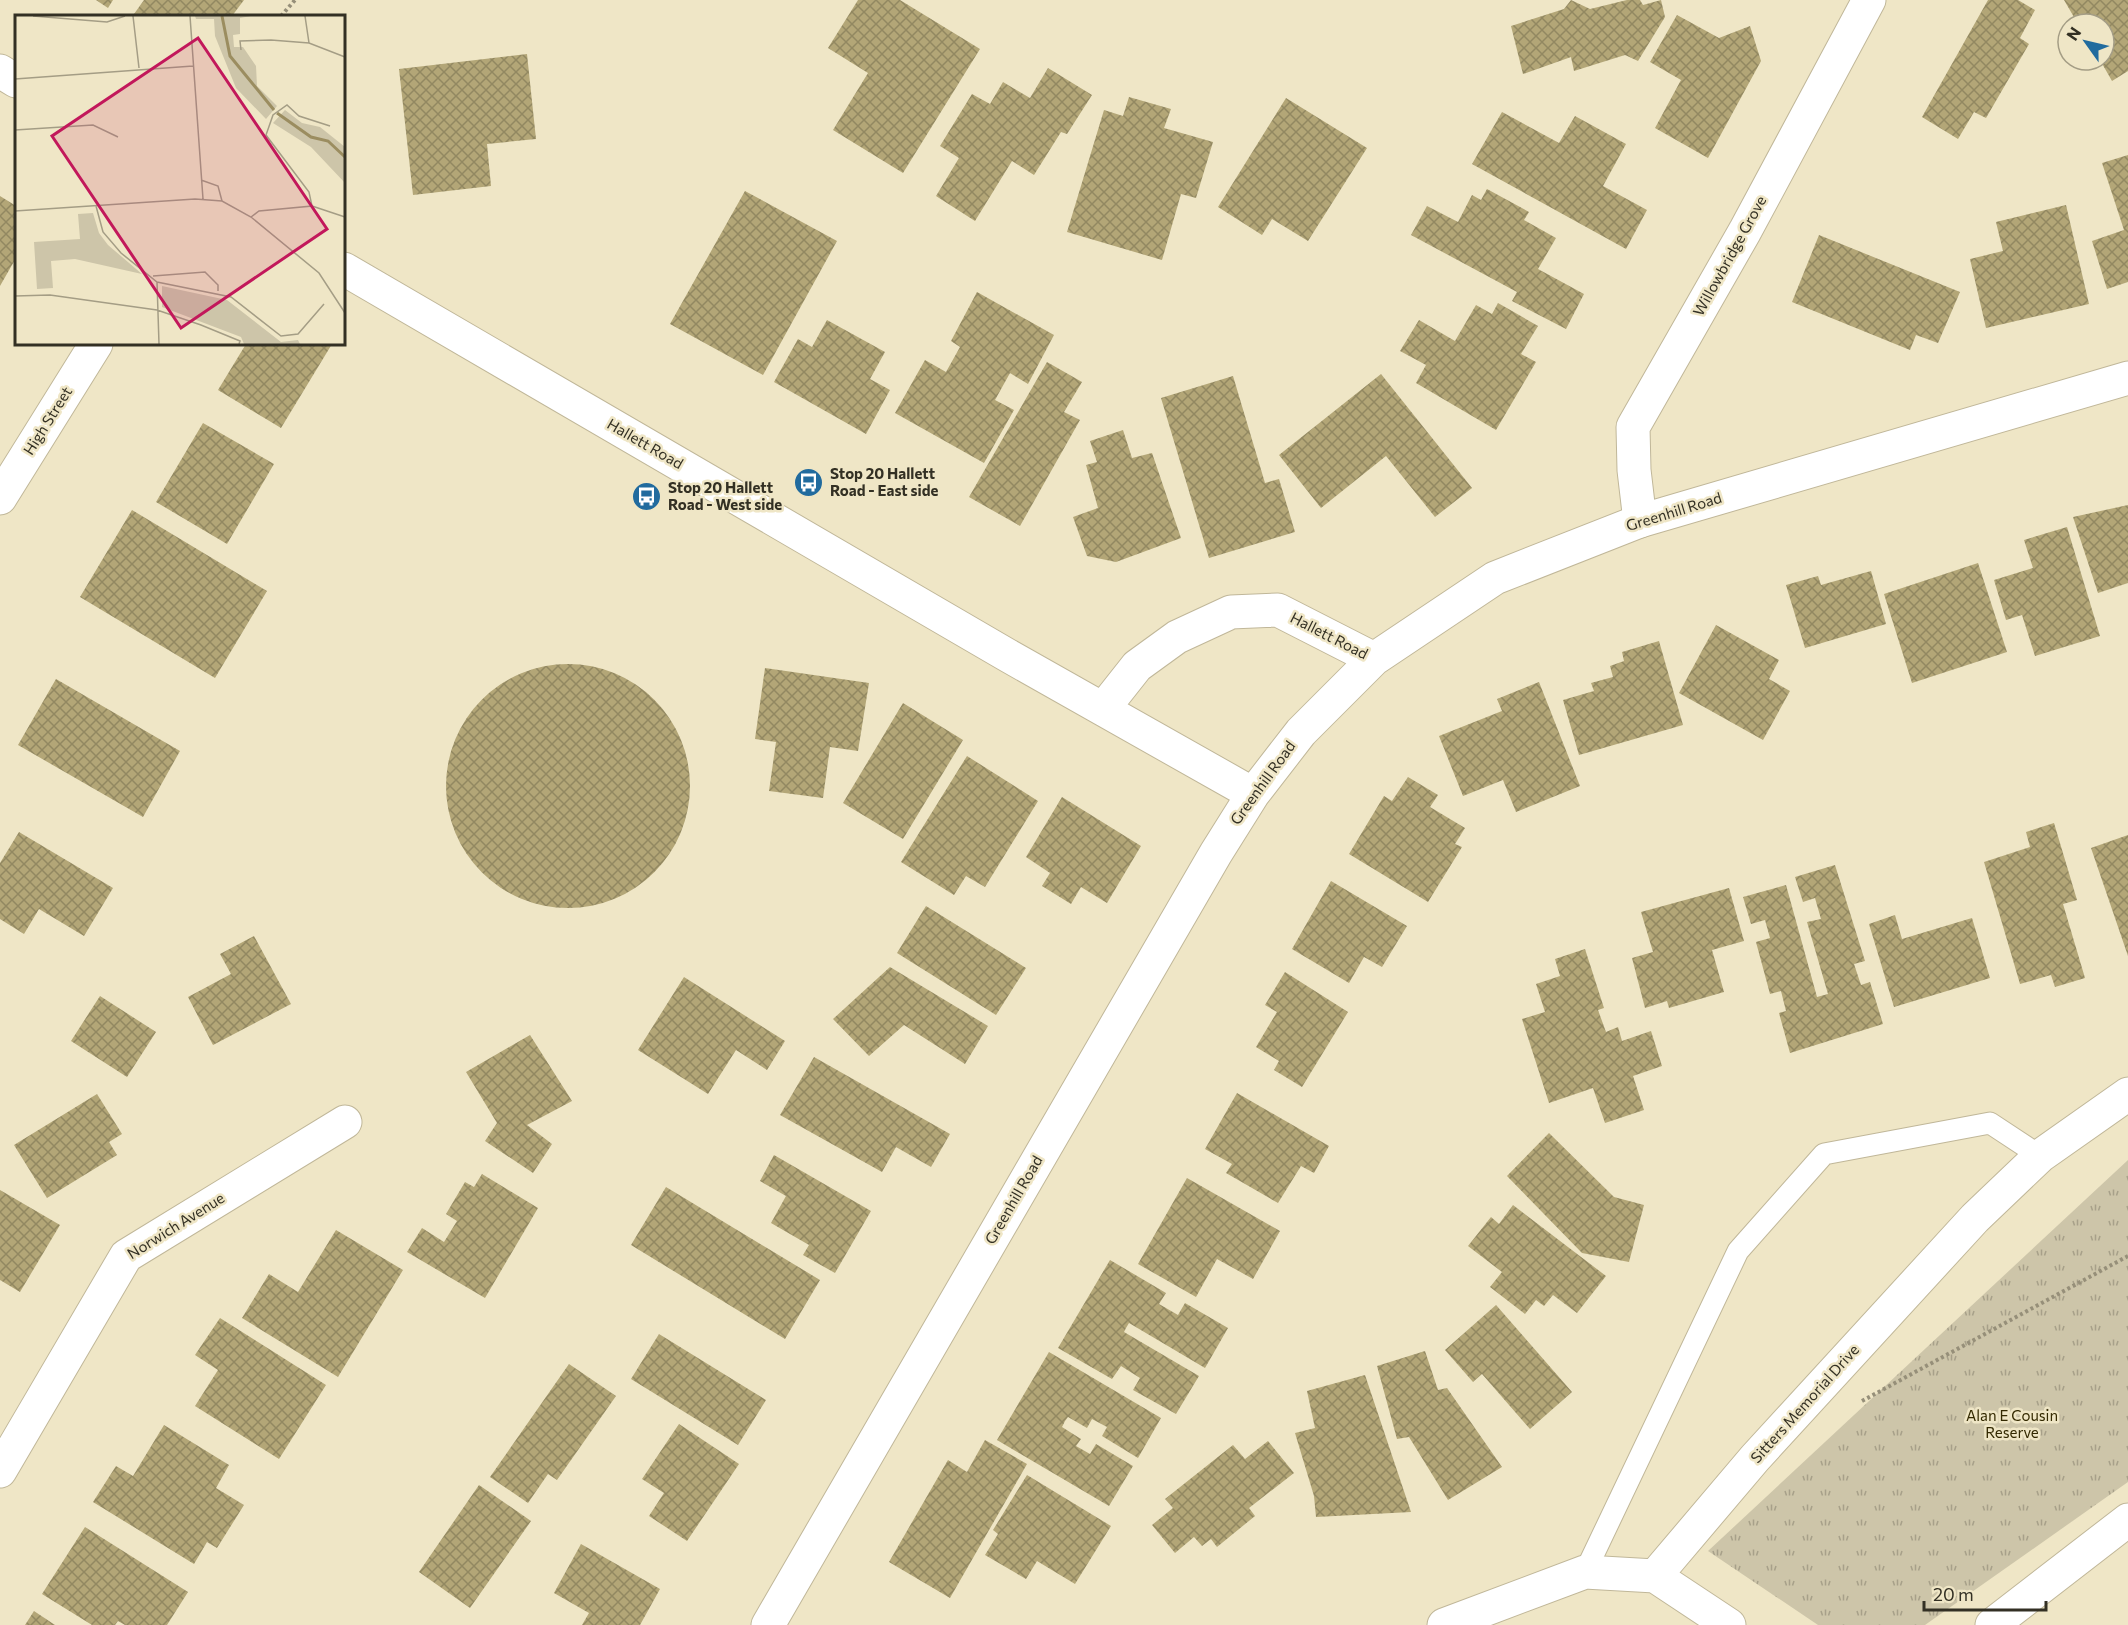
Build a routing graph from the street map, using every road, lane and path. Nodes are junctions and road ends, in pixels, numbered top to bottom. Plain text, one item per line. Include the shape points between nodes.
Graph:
1 (295, 0) edge
2 (1869, 0) edge
3 (282, 15) edge
4 (0, 71) edge
5 (15, 80) edge
6 (345, 270) edge
7 (95, 345) edge
8 (2128, 378) edge
9 (0, 498) edge
10 (1640, 521) junction
11 (1374, 659) junction
12 (1103, 709) junction
13 (1253, 794) junction
14 (2128, 1095) edge
15 (345, 1122) dead end
16 (2040, 1156) junction
17 (2128, 1256) edge
18 (1859, 1402) dead end
19 (0, 1471) edge
20 (2128, 1520) edge
21 (1585, 1572) junction
22 (1655, 1576) junction
23 (768, 1625) edge
24 (1444, 1625) edge
25 (1729, 1625) edge
26 (1992, 1625) edge

1 - 3 path
2 - 10 main road, Willowbridge Grove via 1633,427
4 - 5 main road
6 - 12 main road, Hallett Road
7 - 9 main road, High Street
8 - 10 main road, Greenhill Road
10 - 11 main road, Greenhill Road via 1495,578
11 - 12 main road, Hallett Road via 1278,610 1231,612 1176,637 1137,666
11 - 13 main road, Greenhill Road via 1301,732
12 - 13 main road, Hallett Road
13 - 23 main road, Greenhill Road
14 - 16 main road, Sitters Memorial Drive
15 - 19 main road, Norwich Avenue via 126,1256
16 - 21 lane via 1989,1123 1824,1154 1738,1251
16 - 22 main road, Sitters Memorial Drive via 1975,1218 1755,1458
17 - 18 path
20 - 26 main road
21 - 22 main road
21 - 24 main road
22 - 25 main road

